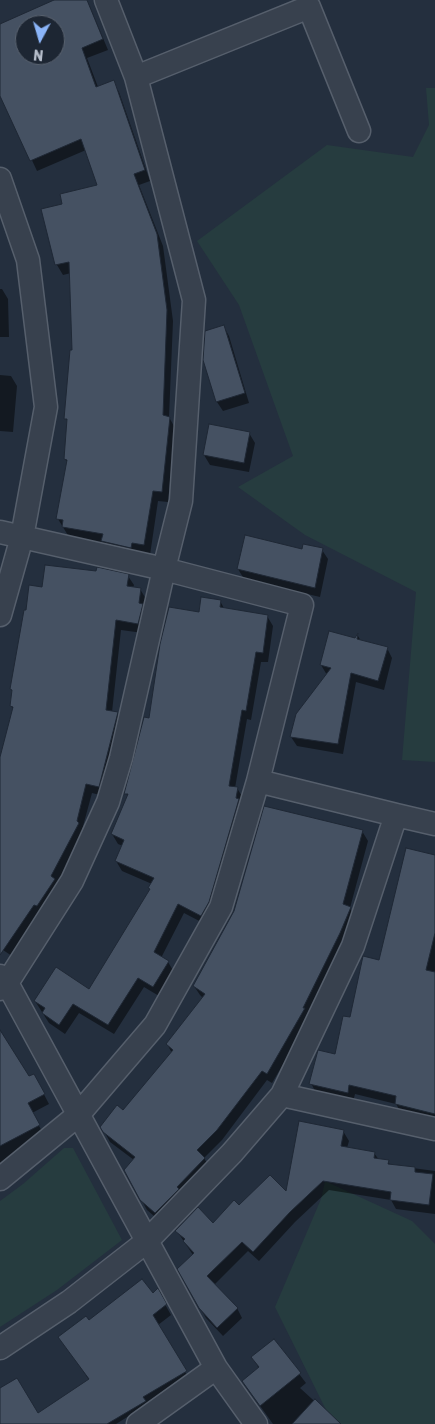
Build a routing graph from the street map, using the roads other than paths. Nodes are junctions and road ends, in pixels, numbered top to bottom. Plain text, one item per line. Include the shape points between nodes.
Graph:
1 (106, 0) edge
2 (318, 4) edge
3 (136, 77) junction
4 (359, 131) dead end
5 (0, 179) edge
6 (0, 532) edge
7 (22, 537) junction
8 (164, 569) junction
9 (0, 615) edge
10 (258, 781) junction
11 (396, 814) junction
12 (435, 824) edge
13 (2, 983) edge
14 (282, 1096) junction
15 (78, 1115) junction
16 (435, 1129) edge
17 (0, 1178) edge
18 (146, 1242) junction
19 (0, 1348) edge
20 (216, 1368) junction
21 (138, 1424) edge
22 (256, 1424) edge

1 - 3 street
2 - 3 street
2 - 4 street
3 - 8 street via 194,300 181,501
5 - 7 street via 28,260 46,408
6 - 7 street
7 - 8 street
7 - 9 street
8 - 10 street via 302,605
8 - 13 street via 108,802 72,881
10 - 11 street
10 - 15 street via 221,907 155,1025
11 - 12 street
11 - 14 street via 353,946
13 - 15 street
14 - 16 street
14 - 18 street
15 - 17 street
15 - 18 street
18 - 19 street via 69,1302
18 - 20 street
20 - 21 street
20 - 22 street

